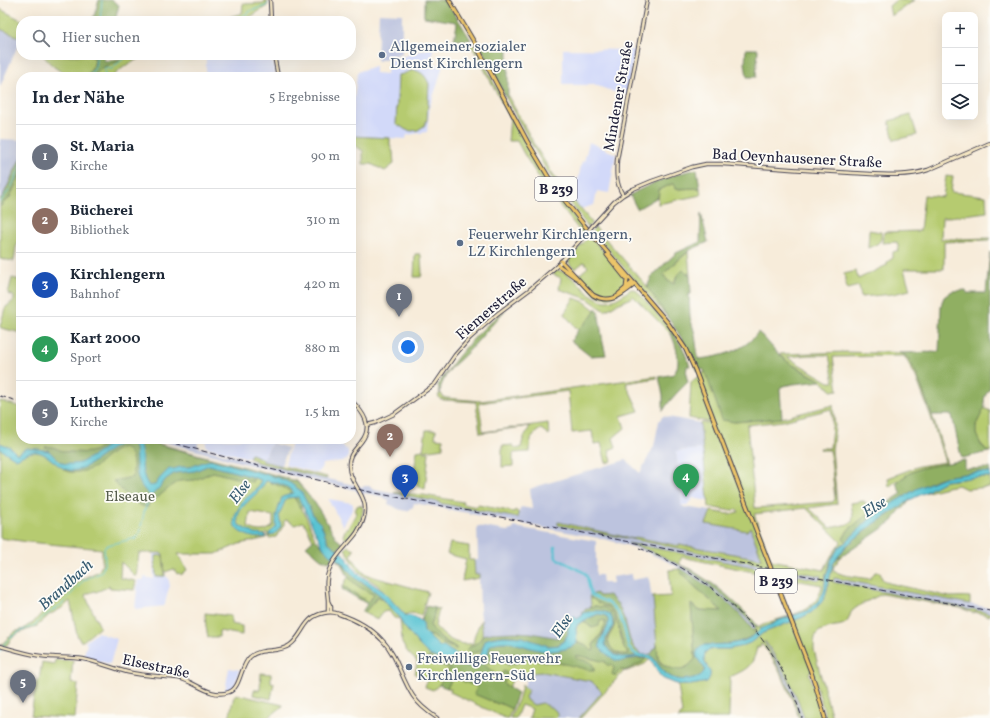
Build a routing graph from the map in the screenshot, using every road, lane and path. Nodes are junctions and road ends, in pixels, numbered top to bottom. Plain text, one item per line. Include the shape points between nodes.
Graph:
1 (270, 0) edge
2 (449, 0) edge
3 (647, 0) edge
4 (271, 16) edge
5 (275, 60) edge
6 (277, 72) edge
7 (990, 143) edge
8 (623, 195) junction
9 (602, 246) junction
10 (561, 261) junction
11 (558, 265) junction
12 (634, 283) junction
13 (583, 285) junction
14 (626, 288) junction
15 (614, 298) junction
16 (356, 406) edge
17 (367, 425) junction
18 (330, 612) junction
19 (2, 647) edge
20 (437, 718) edge
21 (824, 718) edge

1 - 4 main road
2 - 9 main road, B 239 via 540,164 562,198
3 - 8 main road, Mindener Straße via 616,167 617,182
5 - 6 main road
7 - 8 main road, Bad Oeynhausener Straße via 928,170 897,175 706,164 652,181
8 - 10 main road, Fiemerstraße, bridge
9 - 12 main road, B 239
9 - 14 main road via 627,280
10 - 11 main road, Fiemerstraße
10 - 13 main road
11 - 13 main road
11 - 17 main road, Fiemerstraße via 478,331 455,355 435,384 394,414
12 - 14 main road
12 - 15 main road via 626,292
12 - 21 main road, B 239, bridge via 668,323 688,354 811,672
13 - 15 main road via 599,298
14 - 15 main road
16 - 17 main road via 365,417
17 - 18 main road via 366,434 353,451 349,462 350,473 364,500 365,516 356,534 340,551 329,569 327,591
18 - 19 main road, Elsestraße via 311,618 288,646 252,655 243,667 235,688 224,693 209,692 182,679 133,673 87,660 41,656
18 - 20 main road via 358,623 382,640 412,695

